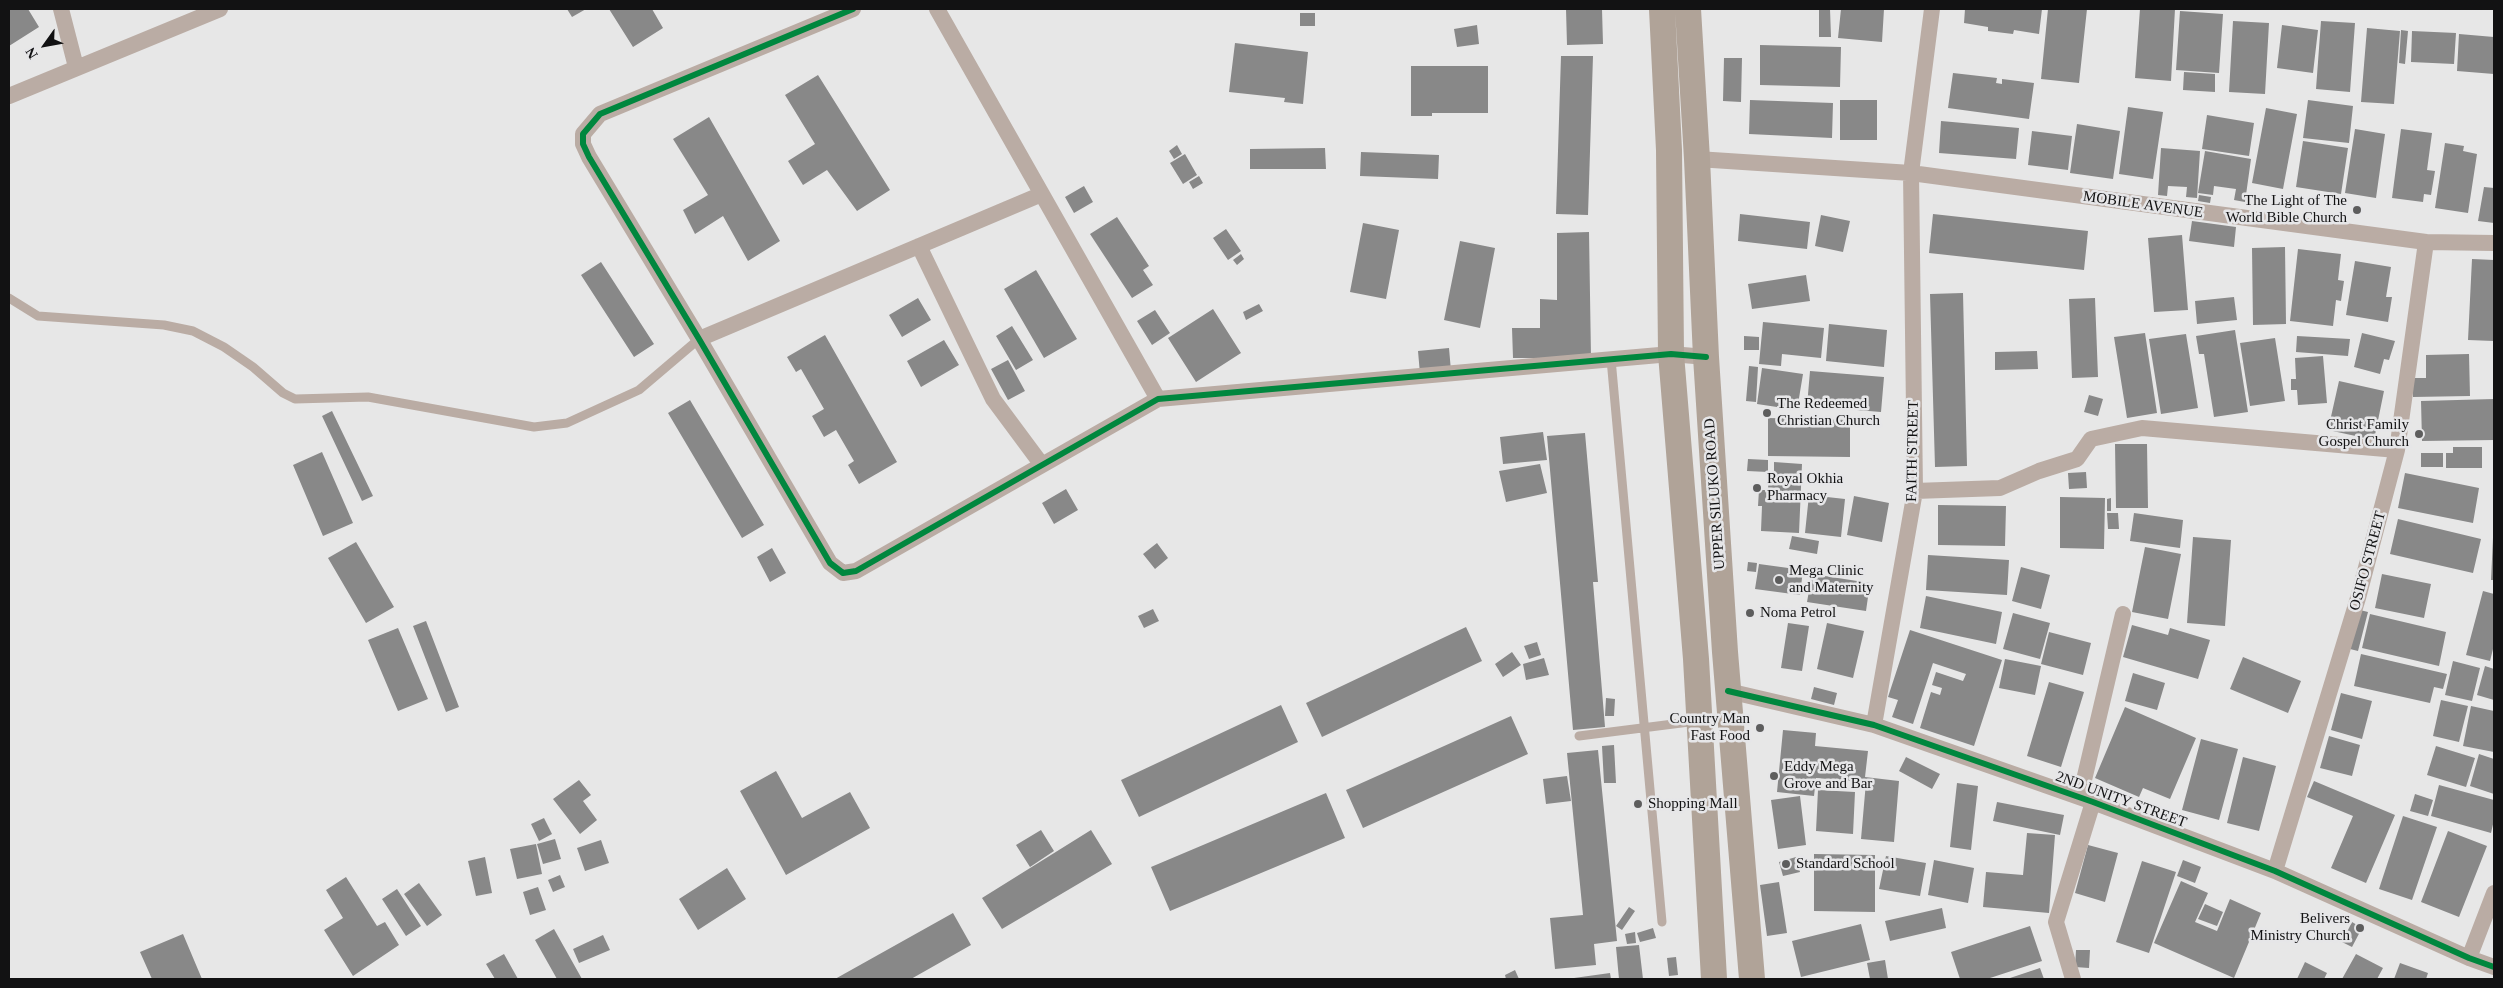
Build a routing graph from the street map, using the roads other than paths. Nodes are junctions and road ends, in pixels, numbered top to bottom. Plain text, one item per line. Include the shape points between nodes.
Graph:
1 (61, 9) edge
2 (220, 9) edge
3 (853, 9) edge
4 (937, 9) edge
5 (1662, 9) edge
6 (1688, 9) edge
7 (1932, 9) edge
8 (76, 67) junction
9 (9, 96) edge
10 (1698, 159) junction
11 (1911, 173) junction
12 (1042, 194) junction
13 (2426, 242) junction
14 (2494, 243) edge
15 (919, 246) junction
16 (9, 298) edge
17 (699, 339) junction
18 (1671, 354) junction
19 (1706, 357) junction
20 (1611, 359) junction
21 (1158, 398) junction
22 (2397, 450) junction
23 (1042, 465) junction
24 (1915, 491) junction
25 (2123, 614) dead end
26 (1728, 690) junction
27 (1700, 720) junction
28 (1874, 725) junction
29 (1646, 726) junction
30 (1579, 736) dead end
31 (2087, 800) junction
32 (2275, 871) junction
33 (2494, 893) edge
34 (1662, 922) dead end
35 (2469, 958) junction
36 (2494, 967) edge
37 (1714, 979) edge
38 (1752, 979) edge
39 (2073, 979) edge

1 - 8 street
2 - 8 street
3 - 17 street via 600,114 583,134 583,144 589,157
4 - 12 street
5 - 18 main road, UPPER SILUKO ROAD via 1669,150
6 - 10 main road, UPPER SILUKO ROAD
7 - 11 street, FAITH STREET
8 - 9 street
10 - 11 street, MOBILE AVENUE
10 - 19 main road, UPPER SILUKO ROAD
11 - 13 street, MOBILE AVENUE
11 - 24 street, FAITH STREET
12 - 15 street
12 - 21 street
13 - 14 street, MOBILE AVENUE
13 - 22 street, OSIFO STREET
15 - 17 street
15 - 23 street via 993,399
16 - 17 lane via 38,316 164,325 193,331 254,367 283,394 295,400 368,397 534,427 575,420 639,390
17 - 23 street via 830,563 843,574 856,571
18 - 19 street
18 - 20 street
18 - 27 main road, UPPER SILUKO ROAD
19 - 26 main road, UPPER SILUKO ROAD
20 - 21 street
20 - 29 lane
21 - 23 street
22 - 24 street via 2142,428 2091,439 2077,460 2039,471 2000,488
22 - 32 street, OSIFO STREET via 2358,598
24 - 28 street, FAITH STREET
25 - 31 street
26 - 28 street, 2ND UNITY STREET
26 - 38 main road, UPPER SILUKO ROAD
27 - 29 lane
27 - 37 main road, UPPER SILUKO ROAD
28 - 31 street, 2ND UNITY STREET
29 - 30 lane
29 - 34 lane
31 - 32 street, 2ND UNITY STREET
31 - 39 street via 2056,922
32 - 35 street, 2ND UNITY STREET
33 - 35 street
35 - 36 street, 2ND UNITY STREET

